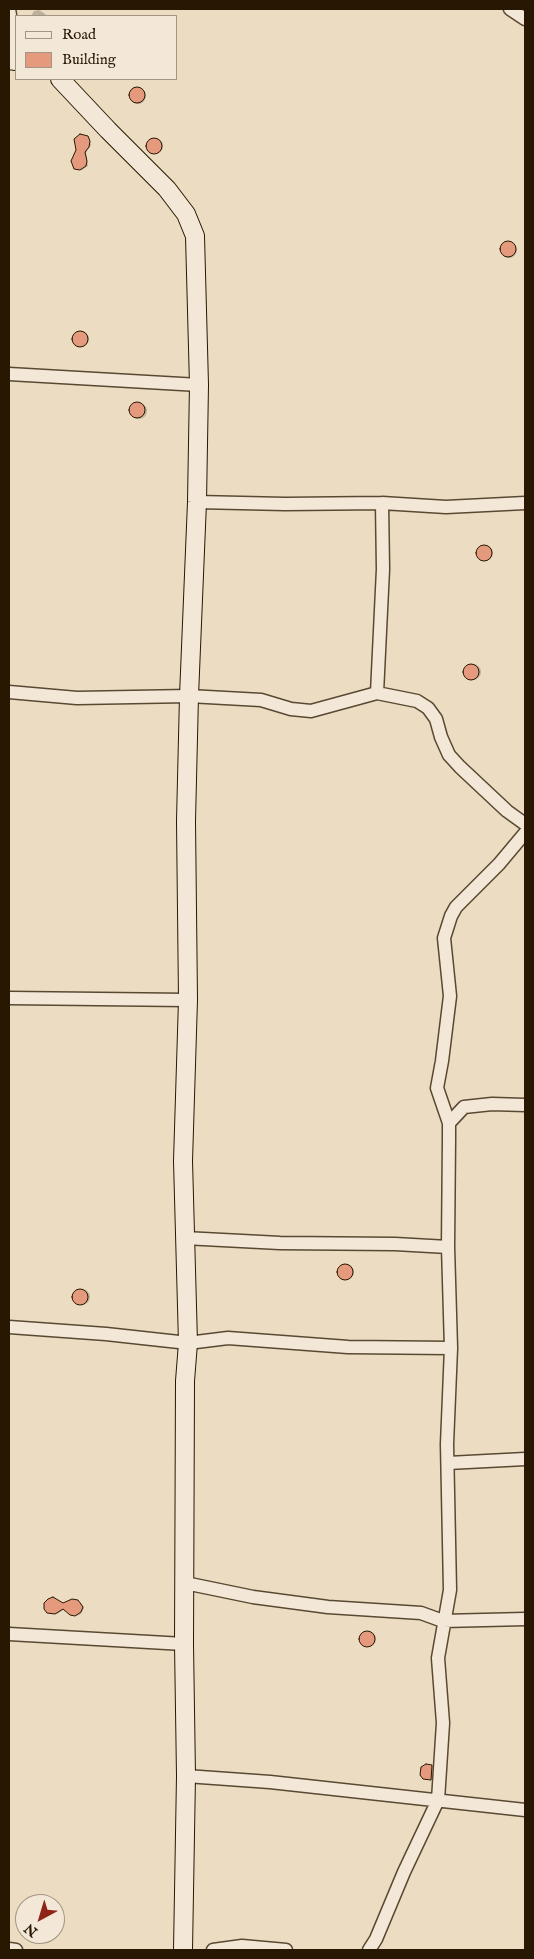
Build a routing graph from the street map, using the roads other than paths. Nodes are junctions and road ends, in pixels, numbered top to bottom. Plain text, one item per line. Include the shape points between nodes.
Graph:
1 (9, 9) edge
2 (510, 9) edge
3 (525, 19) edge
4 (15, 46) edge
5 (61, 80) edge
6 (9, 374) edge
7 (199, 384) junction
8 (197, 502) junction
9 (382, 503) junction
10 (525, 503) edge
11 (9, 692) edge
12 (377, 692) junction
13 (189, 696) junction
14 (525, 824) edge
15 (525, 833) edge
16 (9, 998) edge
17 (188, 1000) junction
18 (525, 1105) edge
19 (448, 1123) junction
20 (184, 1238) junction
21 (448, 1247) junction
22 (9, 1327) edge
23 (188, 1343) junction
24 (451, 1348) junction
25 (525, 1459) edge
26 (448, 1463) junction
27 (185, 1583) junction
28 (525, 1619) edge
29 (443, 1621) junction
30 (9, 1634) edge
31 (184, 1644) junction
32 (186, 1776) junction
33 (438, 1800) junction
34 (525, 1810) edge
35 (9, 1948) edge
36 (16, 1950) edge
37 (183, 1950) edge
38 (214, 1950) edge
39 (286, 1950) edge
40 (369, 1950) edge

1 - 4 street
2 - 3 street
5 - 7 street via 167,189 190,222 195,236
6 - 7 street
7 - 8 street
8 - 9 street
8 - 13 street
9 - 10 street via 446,507
9 - 12 street via 383,569
11 - 13 street via 77,698
12 - 13 street via 311,711 261,700
12 - 14 street via 417,701 428,708 436,719 449,755
13 - 17 street via 186,821
15 - 19 street via 456,907 444,938 450,996 437,1088
16 - 17 street
17 - 20 street
18 - 19 street via 464,1107
19 - 21 street
20 - 21 street
20 - 23 street
21 - 24 street
22 - 23 street
23 - 24 street via 228,1338 348,1347
23 - 27 street via 185,1381
24 - 26 street
25 - 26 street
26 - 29 street via 450,1590
27 - 29 street via 253,1597 328,1607 422,1613
27 - 31 street
28 - 29 street
29 - 33 street via 438,1658 443,1723
30 - 31 street
31 - 32 street
32 - 33 street
32 - 37 street
33 - 34 street
33 - 40 street
35 - 36 street
38 - 39 street via 242,1946

